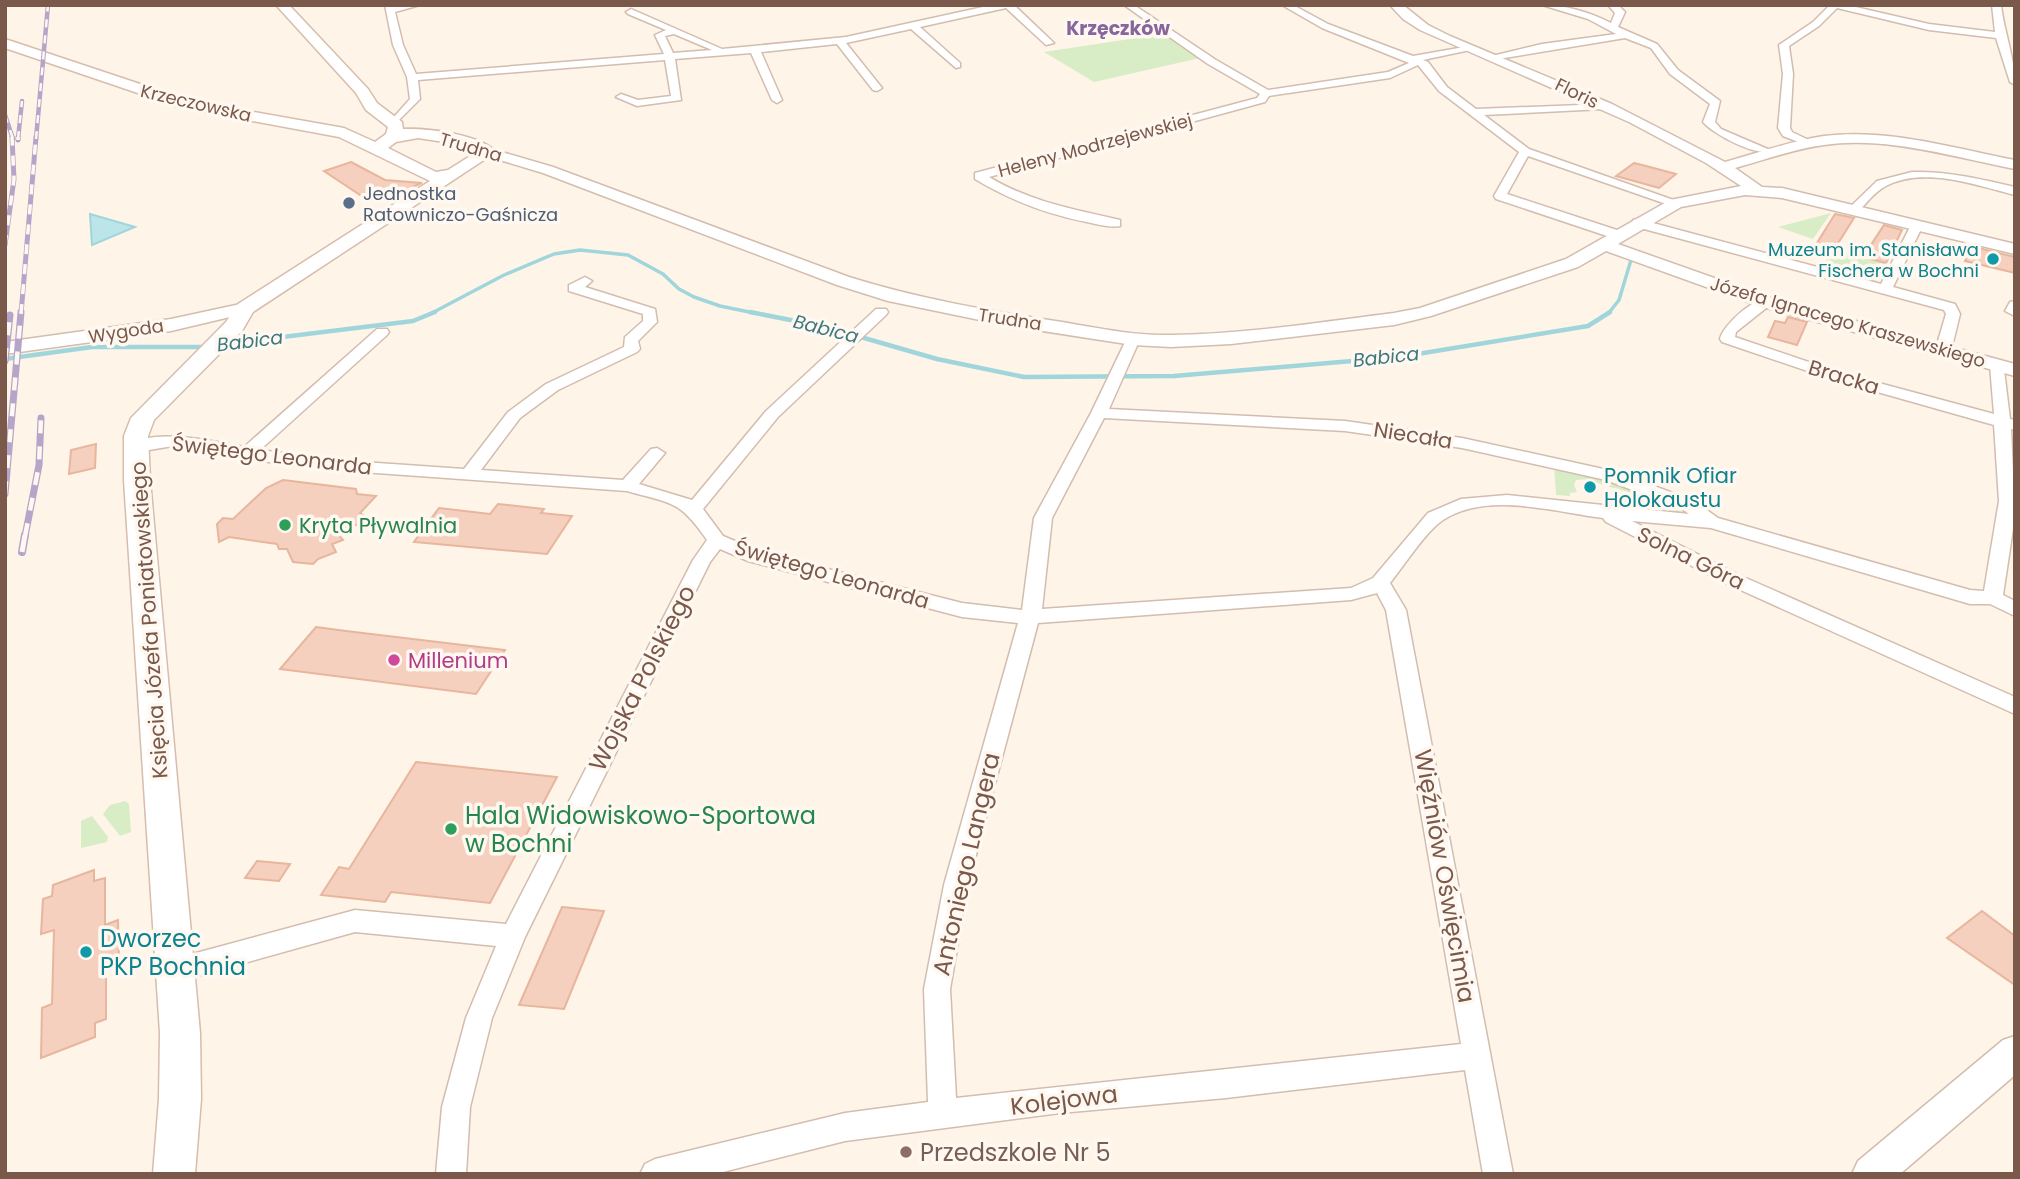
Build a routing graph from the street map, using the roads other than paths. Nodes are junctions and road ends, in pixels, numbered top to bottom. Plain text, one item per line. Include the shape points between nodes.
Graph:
1 (282, 5) edge
2 (416, 5) edge
3 (1007, 5) edge
4 (1128, 5) edge
5 (1286, 5) edge
6 (1396, 5) edge
7 (1546, 5) edge
8 (1834, 5) edge
9 (1996, 5) edge
10 (1614, 6) edge
11 (390, 8) edge
12 (631, 12) dead end
13 (913, 25) junction
14 (1612, 27) junction
15 (674, 31) junction
16 (1626, 35) junction
17 (2000, 36) junction
18 (839, 41) junction
19 (5, 43) edge
20 (1049, 43) dead end
21 (1467, 48) junction
22 (755, 50) junction
23 (721, 52) junction
24 (669, 55) junction
25 (1413, 58) junction
26 (1496, 58) junction
27 (956, 65) dead end
28 (412, 77) junction
29 (2015, 82) edge
30 (877, 89) dead end
31 (1266, 93) junction
32 (621, 97) dead end
33 (778, 100) dead end
34 (1603, 106) junction
35 (1473, 112) junction
36 (389, 114) junction
37 (429, 135) junction
38 (351, 136) junction
39 (394, 136) junction
40 (1811, 144) junction
41 (379, 149) junction
42 (1764, 150) dead end
43 (1525, 151) junction
44 (488, 152) junction
45 (2015, 165) edge
46 (1723, 167) junction
47 (444, 176) junction
48 (1756, 189) junction
49 (2015, 191) edge
50 (1676, 203) junction
51 (1853, 210) junction
52 (1115, 223) dead end
53 (1638, 223) junction
54 (1917, 225) junction
55 (1610, 240) junction
56 (2015, 249) edge
57 (585, 281) dead end
58 (1885, 290) junction
59 (1765, 302) junction
60 (2015, 305) edge
61 (245, 308) junction
62 (881, 312) dead end
63 (2015, 312) edge
64 (382, 332) dead end
65 (1133, 338) junction
66 (5, 348) edge
67 (1943, 351) junction
68 (2006, 368) edge
69 (1099, 413) junction
70 (2008, 423) edge
71 (137, 447) junction
72 (247, 453) junction
73 (657, 453) dead end
74 (469, 474) junction
75 (628, 486) junction
76 (2011, 502) edge
77 (694, 509) junction
78 (1605, 513) junction
79 (1712, 522) junction
80 (717, 540) junction
81 (1380, 582) junction
82 (1994, 593) junction
83 (2015, 609) edge
84 (1030, 617) junction
85 (2015, 706) edge
86 (513, 936) junction
87 (176, 973) junction
88 (2015, 1052) edge
89 (1478, 1055) junction
90 (943, 1115) junction
91 (174, 1174) edge
92 (451, 1174) edge
93 (654, 1174) edge
94 (1498, 1174) edge
95 (1871, 1174) edge

1 - 36 main road via 363,97
2 - 11 street
3 - 13 street
3 - 20 street
4 - 31 street
5 - 25 street via 1325,26
6 - 21 street, Floris via 1432,32
7 - 14 street
8 - 17 street via 1916,24
8 - 40 street via 1782,51 1788,74 1784,128 1787,134
9 - 17 street
10 - 14 street via 1619,18
11 - 28 street via 398,45
12 - 15 street
13 - 18 street
13 - 27 street
14 - 16 street
15 - 23 street
15 - 24 street via 660,35
16 - 26 street
16 - 42 street via 1654,46 1674,72 1716,103 1709,122 1717,131
17 - 29 street
18 - 22 street
18 - 30 street
19 - 38 main road, Krzeczowska via 188,105
21 - 25 street
21 - 26 street, Floris
22 - 23 street
22 - 33 street
23 - 24 street
24 - 28 street
24 - 32 street via 677,98 637,103
25 - 31 street via 1414,64 1390,75
25 - 35 street
26 - 34 street, Floris
28 - 36 street via 415,99
31 - 52 street, Heleny Modrzejewskiej via 1261,100 979,176 1052,212
34 - 35 street
34 - 46 street, Floris
35 - 43 street
36 - 37 main road
36 - 39 main road via 396,125
37 - 39 main road, Krzeczowska
37 - 44 main road, Trudna
38 - 39 main road, Krzeczowska
38 - 41 main road, Krzeczowska
39 - 41 main road
40 - 45 street via 1875,140
40 - 46 street
41 - 47 main road, Krzeczowska
43 - 50 street
43 - 55 street via 1500,196
44 - 47 main road, Księcia Józefa Poniatowskiego
44 - 65 street, Trudna via 894,297
46 - 48 street, Floris
47 - 61 main road, Księcia Józefa Poniatowskiego
48 - 50 street, Trudna
48 - 51 street
49 - 51 street via 1954,177 1899,177 1880,184
50 - 53 street, Trudna
51 - 54 street
53 - 55 street, Trudna
53 - 58 street
54 - 56 street
54 - 58 street
55 - 59 street, Józefa Ignacego Kraszewskiego
55 - 65 street, Trudna via 1553,271 1405,317 1221,338
57 - 74 street via 574,288 650,312 650,322 630,340 632,349 552,387 514,415
58 - 67 street via 1950,307 1953,314
59 - 67 street, Józefa Ignacego Kraszewskiego
59 - 70 street, Bracka via 1730,330 1727,339 1833,375
60 - 63 street
61 - 66 street, Wygoda via 171,325
61 - 71 main road, Księcia Józefa Poniatowskiego via 234,326 148,411 139,424
62 - 77 street via 772,414
64 - 72 street
65 - 69 street, Antoniego Langera
67 - 68 street, Józefa Ignacego Kraszewskiego
68 - 70 street
69 - 79 street, Niecała via 1345,426 1436,438 1601,472 1688,505
69 - 84 street, Antoniego Langera via 1043,518
70 - 76 street
71 - 72 street, Świętego Leonarda via 179,440
71 - 87 main road, Księcia Józefa Poniatowskiego
72 - 74 street, Świętego Leonarda via 334,465
73 - 75 street
74 - 75 street, Świętego Leonarda
75 - 77 street, Świętego Leonarda via 664,494
76 - 82 street
77 - 80 street, Świętego Leonarda
78 - 79 street, Niecała
78 - 81 street, Solna Góra via 1507,500 1461,504 1426,523
78 - 85 street, Solna Góra via 1732,579
79 - 82 street, Niecała via 1970,597
80 - 84 street, Świętego Leonarda via 755,556 962,610
80 - 86 street, Wojska Polskiego via 702,560
81 - 84 street, Świętego Leonarda via 1351,594
81 - 89 street, Więźniów Oświęcimia via 1396,610
82 - 83 street, Niecała
84 - 90 street, Antoniego Langera via 956,885 937,989
86 - 87 street via 355,921
86 - 92 street, Wojska Polskiego via 476,1031 456,1107
87 - 91 main road, Księcia Józefa Poniatowskiego via 180,1099
88 - 95 street
89 - 90 street, Kolejowa
89 - 94 street, Więźniów Oświęcimia
90 - 93 street, Kolejowa via 845,1127

